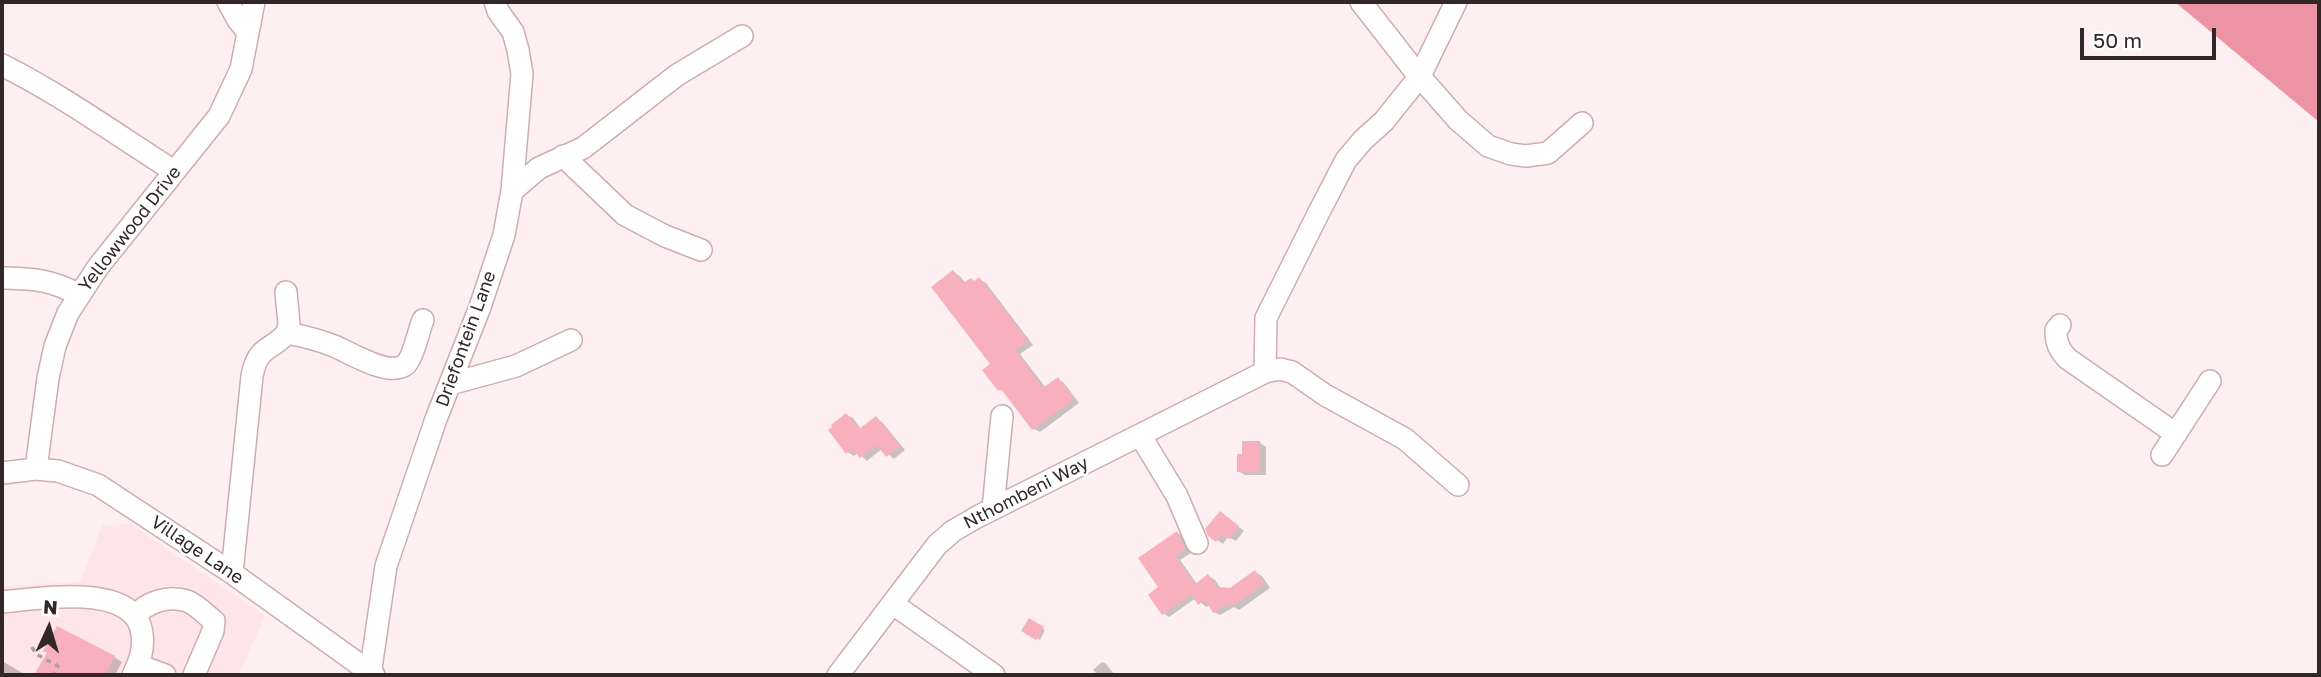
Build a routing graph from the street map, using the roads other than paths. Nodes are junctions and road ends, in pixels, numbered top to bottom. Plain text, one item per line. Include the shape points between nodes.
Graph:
1 (228, 2) edge
2 (254, 2) edge
3 (495, 2) edge
4 (1361, 2) edge
5 (1456, 2) edge
6 (248, 32) junction
7 (742, 36) dead end
8 (2, 65) edge
9 (1420, 76) junction
10 (1582, 123) dead end
11 (563, 156) junction
12 (174, 171) junction
13 (512, 191) junction
14 (701, 250) dead end
15 (2, 278) edge
16 (286, 292) dead end
17 (78, 294) junction
18 (423, 320) dead end
19 (2060, 325) dead end
20 (287, 333) junction
21 (571, 340) dead end
22 (1265, 372) junction
23 (2210, 381) dead end
24 (450, 384) junction
25 (1002, 416) dead end
26 (2176, 434) junction
27 (1140, 435) junction
28 (2162, 455) dead end
29 (36, 469) junction
30 (2, 473) edge
31 (1458, 485) dead end
32 (993, 509) junction
33 (1197, 543) dead end
34 (232, 573) junction
35 (2, 602) edge
36 (892, 604) junction
37 (135, 616) junction
38 (136, 670) edge
39 (165, 675) edge
40 (194, 675) edge
41 (372, 675) edge
42 (839, 675) edge
43 (994, 675) edge

1 - 6 street
2 - 6 street, Yellowwood Drive
3 - 13 street, Driefontein Lane via 513,32 522,74
4 - 9 street
5 - 9 street
6 - 12 street, Yellowwood Drive via 241,69 219,116
7 - 11 street via 677,75 583,148
8 - 12 street via 92,116
9 - 10 street via 1458,120 1498,151 1526,156 1548,153
9 - 22 street via 1346,160 1266,318
11 - 13 street via 533,172
11 - 14 street via 625,215
12 - 17 street, Yellowwood Drive
13 - 24 street, Driefontein Lane via 504,235
15 - 17 street via 41,280
16 - 20 street
17 - 29 street, Yellowwood Drive via 55,345
18 - 20 street via 409,360 392,369
19 - 26 street via 2056,340 2068,359
20 - 34 street via 255,361
21 - 24 street via 516,366
22 - 27 street, Nthombeni Way
22 - 31 street via 1292,372 1405,439
23 - 26 street
24 - 41 street, Driefontein Lane via 386,566
25 - 32 street
26 - 28 street
27 - 32 street, Nthombeni Way
27 - 33 street via 1177,496
29 - 30 street, Village Lane
29 - 34 street, Village Lane via 58,471 98,485
32 - 36 street, Nthombeni Way via 937,545
34 - 41 street, Village Lane
35 - 37 street via 102,598
36 - 42 street, Nthombeni Way
36 - 43 street
37 - 38 street via 141,626 143,651
37 - 40 street via 144,606 165,600 187,601 214,621
38 - 39 street

